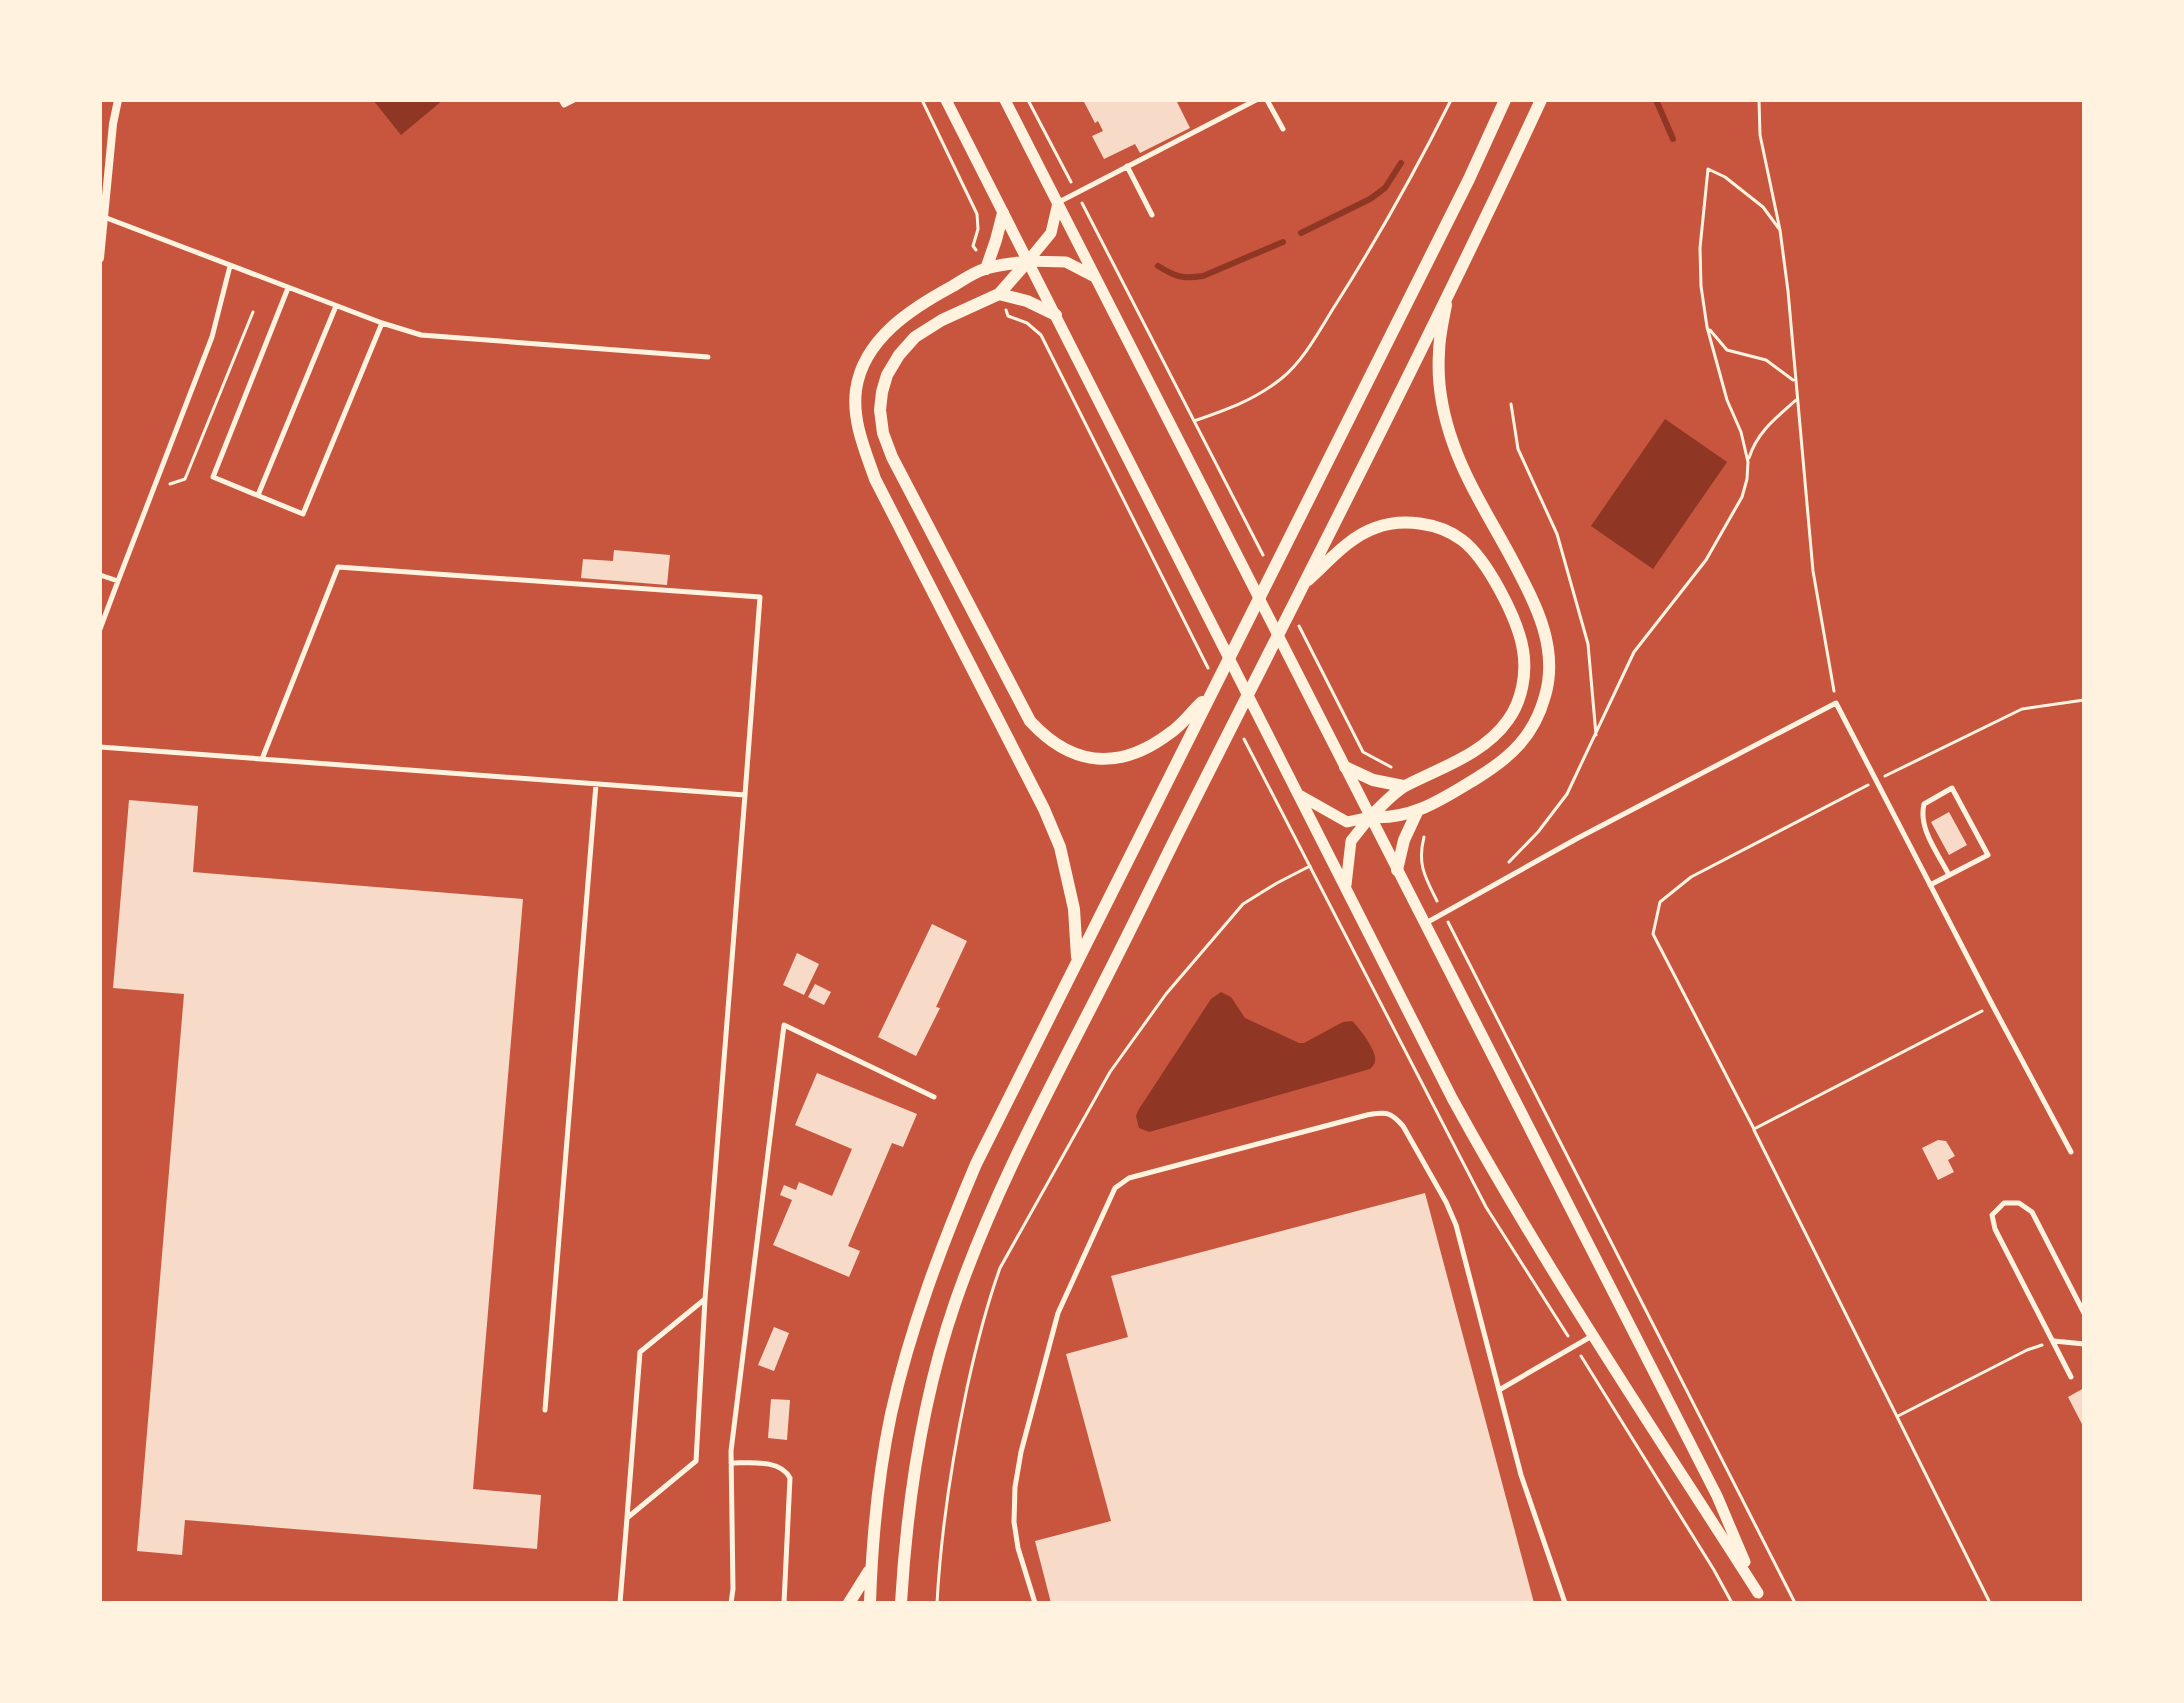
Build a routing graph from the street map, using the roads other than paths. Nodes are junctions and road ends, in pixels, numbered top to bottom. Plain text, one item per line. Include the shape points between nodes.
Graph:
1 (118, 100) edge
2 (561, 100) edge
3 (574, 100) edge
4 (946, 100) edge
5 (1005, 100) edge
6 (1256, 100) edge
7 (1267, 100) edge
8 (1505, 100) edge
9 (1541, 100) edge
10 (1283, 129) dead end
11 (1127, 166) junction
12 (1058, 202) junction
13 (1003, 213) junction
14 (1152, 215) dead end
15 (103, 217) junction
16 (100, 258) edge
17 (1028, 261) junction
18 (230, 266) junction
19 (986, 269) junction
20 (1095, 277) junction
21 (288, 288) junction
22 (999, 294) junction
23 (1447, 294) junction
24 (336, 306) junction
25 (1056, 315) junction
26 (382, 323) junction
27 (708, 357) dead end
28 (258, 495) junction
29 (100, 575) edge
30 (118, 581) junction
31 (1303, 585) junction
32 (100, 629) edge
33 (1210, 694) junction
34 (100, 747) edge
35 (262, 759) junction
36 (1345, 767) junction
37 (596, 784) junction
38 (1403, 786) junction
39 (745, 795) junction
40 (1300, 795) junction
41 (1417, 812) junction
42 (1370, 817) junction
43 (1397, 870) junction
44 (1949, 875) junction
45 (1346, 885) junction
46 (1930, 885) junction
47 (1425, 924) junction
48 (1077, 960) junction
49 (934, 1097) dead end
50 (2071, 1152) dead end
51 (705, 1299) junction
52 (2084, 1313) edge
53 (1593, 1336) junction
54 (2053, 1341) junction
55 (2084, 1344) edge
56 (2071, 1377) dead end
57 (1499, 1390) junction
58 (545, 1410) dead end
59 (731, 1463) junction
60 (627, 1518) junction
61 (871, 1569) junction
62 (1761, 1598) edge
63 (620, 1603) edge
64 (731, 1603) edge
65 (784, 1603) edge
66 (849, 1603) edge
67 (870, 1603) edge
68 (901, 1603) edge
69 (1035, 1603) edge
70 (1565, 1603) edge

1 - 15 street
2 - 3 lane via 564,105
4 - 13 street
5 - 12 street
6 - 11 lane
7 - 10 lane
8 - 33 main road
9 - 23 main road
11 - 12 lane
11 - 14 lane
12 - 17 street via 1051,233
12 - 20 street
13 - 17 street
13 - 19 main road
15 - 16 street
15 - 18 lane
17 - 19 main road
17 - 20 street via 1066,262
17 - 22 main road
17 - 25 street
18 - 21 lane
18 - 30 lane via 212,337
19 - 48 main road via 922,302 890,328 866,362 856,388 856,414 875,479 1060,847 1074,909
20 - 36 street
21 - 24 lane
21 - 28 lane via 213,477
22 - 25 main road
22 - 33 main road via 915,337 887,375 880,410 892,457 1030,721 1064,749 1111,760 1137,753 1171,733
23 - 31 main road
23 - 41 main road via 1439,354 1442,401 1453,444 1536,606 1550,660 1541,711 1527,737 1498,765
24 - 26 lane
24 - 28 lane
25 - 40 street
26 - 27 lane via 421,335
26 - 28 lane via 303,514
29 - 30 lane
30 - 32 lane
31 - 38 main road via 1360,535 1399,523 1419,523 1461,539 1493,578 1523,650 1519,698 1509,720 1491,739
31 - 68 main road via 1235,732 1032,1120 972,1256 924,1422 911,1491
33 - 48 main road
34 - 35 lane
35 - 37 lane
35 - 39 lane via 338,567 760,597
36 - 38 main road
36 - 42 street
37 - 39 lane
37 - 58 lane
38 - 42 main road
39 - 51 lane
40 - 42 street via 1347,822
40 - 45 street
41 - 42 main road
41 - 43 main road
42 - 43 street
42 - 45 street via 1351,841
43 - 47 street
44 - 44 lane via 1988,855 1952,788 1924,804 1921,815
44 - 46 lane
45 - 53 street via 1452,1098
46 - 47 lane via 1836,703
46 - 50 lane
47 - 62 street via 1717,1496
48 - 61 main road via 976,1164 929,1284 891,1414
49 - 59 lane via 784,1025
51 - 60 lane via 640,1352
51 - 60 lane via 696,1461
52 - 54 lane via 2032,1212 2019,1203 2004,1203 1992,1215 1995,1229
53 - 57 lane
53 - 62 street
54 - 55 lane
54 - 56 lane
57 - 69 lane via 1456,1225 1394,1116 1367,1115 1129,1178 1107,1201 1058,1313 1021,1452 1014,1522
57 - 70 lane via 1521,1475
59 - 64 lane
59 - 65 lane via 777,1465 790,1478
60 - 63 lane
61 - 66 main road
61 - 67 main road

